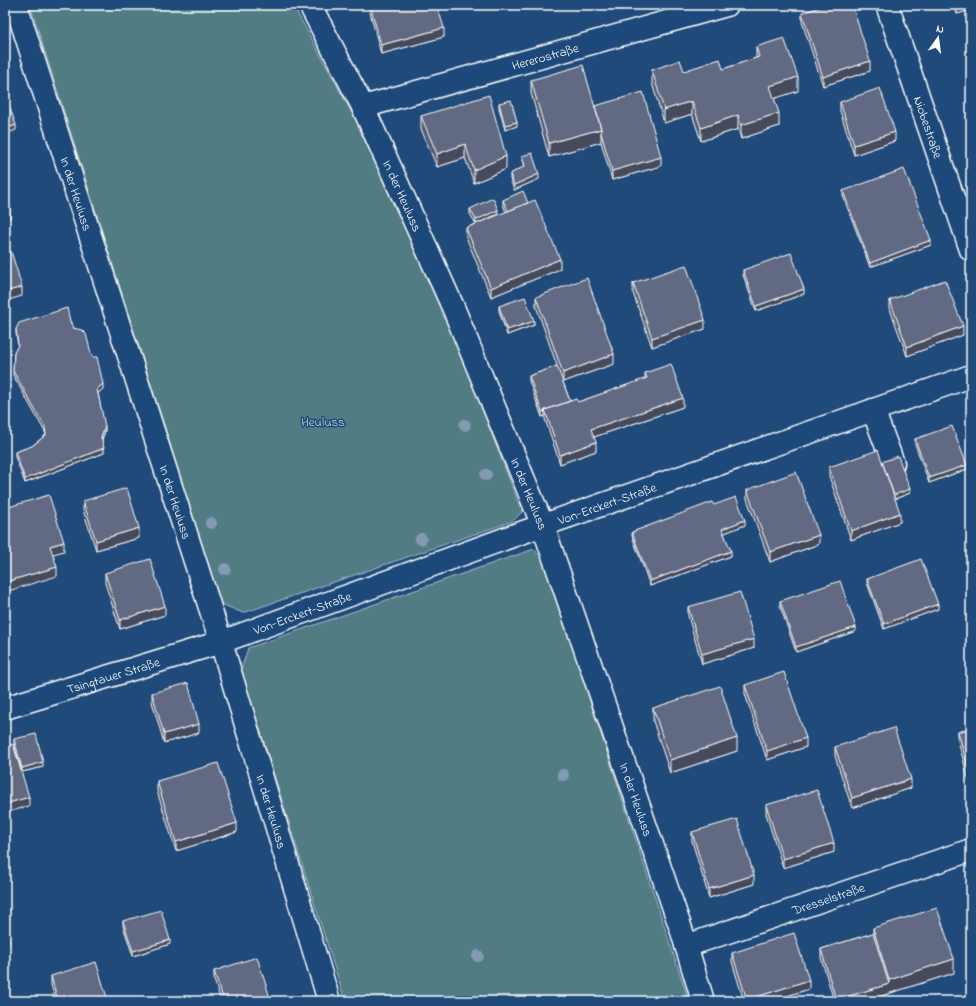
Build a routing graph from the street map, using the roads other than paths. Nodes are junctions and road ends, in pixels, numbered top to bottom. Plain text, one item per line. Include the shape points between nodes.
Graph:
1 (16, 5) edge
2 (310, 5) edge
3 (727, 5) edge
4 (886, 5) edge
5 (363, 107) junction
6 (971, 250) edge
7 (971, 376) edge
8 (872, 410) junction
9 (893, 463) edge
10 (543, 526) junction
11 (221, 642) junction
12 (5, 708) edge
13 (971, 850) edge
14 (686, 946) junction
15 (329, 1001) edge
16 (703, 1001) edge

1 - 11 street, In der Heuluss
2 - 5 street, In der Heuluss
3 - 5 street, Hererostraße
4 - 6 street, Niobestraße
5 - 10 street, In der Heuluss via 453,307
7 - 8 street, Von-Erckert-Straße
8 - 9 street
8 - 10 street, Von-Erckert-Straße
10 - 11 street, Von-Erckert-Straße
10 - 14 street, In der Heuluss
11 - 12 street, Tsingtauer Straße
11 - 15 street, In der Heuluss
13 - 14 street, Dresselstraße
14 - 16 street, In der Heuluss

